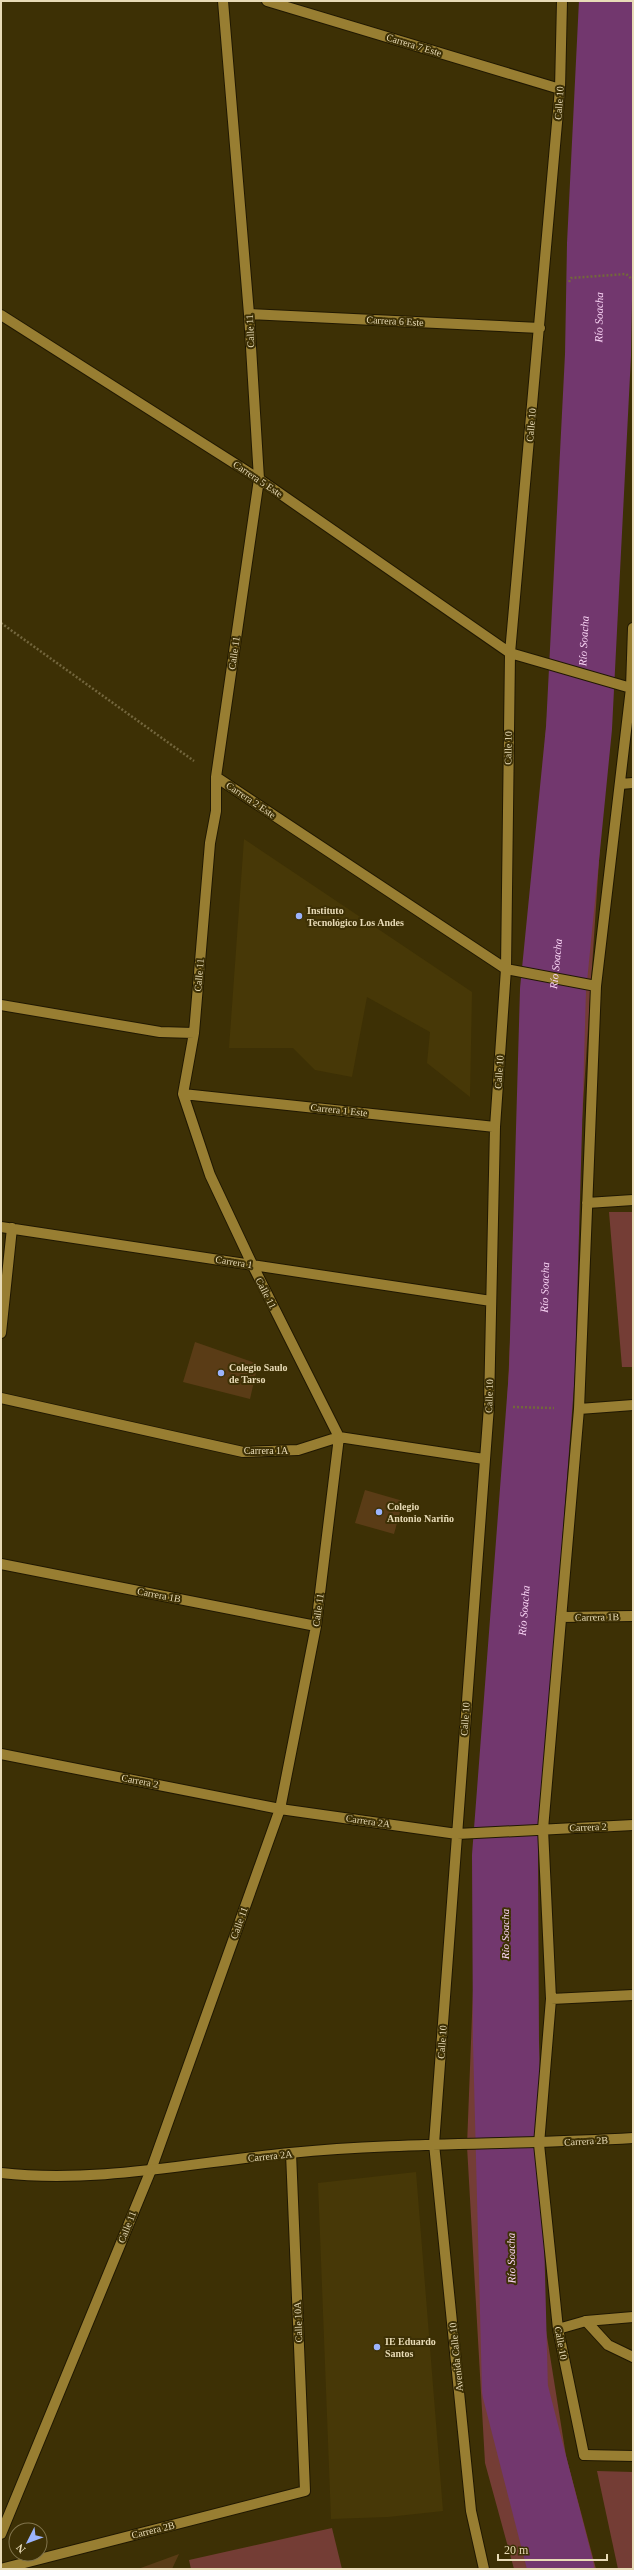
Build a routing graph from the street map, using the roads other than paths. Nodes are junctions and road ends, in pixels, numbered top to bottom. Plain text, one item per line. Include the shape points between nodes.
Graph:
1 (223, 1) edge
2 (267, 1) edge
3 (562, 1) edge
4 (560, 89) junction
5 (249, 314) junction
6 (1, 315) edge
7 (540, 328) junction
8 (259, 479) junction
9 (633, 628) edge
10 (510, 653) junction
11 (630, 688) junction
12 (216, 777) junction
13 (633, 783) edge
14 (620, 784) junction
15 (510, 970) junction
16 (592, 986) junction
17 (1, 1005) edge
18 (194, 1033) junction
19 (183, 1094) junction
20 (495, 1127) junction
21 (633, 1200) edge
22 (587, 1203) junction
23 (1, 1226) edge
24 (12, 1228) junction
25 (252, 1264) junction
26 (491, 1300) junction
27 (1, 1333) edge
28 (1, 1398) edge
29 (633, 1405) edge
30 (579, 1409) junction
31 (339, 1437) junction
32 (484, 1459) junction
33 (1, 1564) edge
34 (633, 1616) edge
35 (561, 1617) junction
36 (316, 1626) junction
37 (1, 1754) edge
38 (280, 1809) junction
39 (633, 1826) edge
40 (538, 1829) junction
41 (469, 1833) joint
42 (457, 1834) junction
43 (633, 1995) edge
44 (551, 1999) junction
45 (633, 2138) edge
46 (434, 2144) junction
47 (539, 2144) junction
48 (291, 2153) junction
49 (151, 2170) junction
50 (1, 2172) edge
51 (633, 2317) edge
52 (586, 2321) junction
53 (558, 2330) junction
54 (633, 2357) edge
55 (633, 2456) edge
56 (305, 2490) joint
57 (1, 2534) edge
58 (1, 2569) edge
59 (484, 2569) edge

1 - 5 street, Calle 11
2 - 4 street, Carrera 7 Este
3 - 4 street, Calle 10
4 - 7 street, Calle 10
5 - 7 street, Carrera 6 Este
5 - 8 street, Calle 11
6 - 8 street, Carrera 5 Este
7 - 10 street, Calle 10
8 - 10 street, Carrera 5 Este
8 - 12 street, Calle 11
9 - 11 street, Calle 10
10 - 11 street
10 - 15 street, Calle 10
11 - 14 street, Calle 10
12 - 15 street, Carrera 2 Este
12 - 18 street, Calle 11 via 216,811 210,843
13 - 14 street
14 - 16 street, Calle 10
15 - 16 street
15 - 20 street, Calle 10
16 - 22 street, Calle 10
17 - 18 street via 160,1032
18 - 19 street, Calle 11
19 - 20 street, Carrera 1 Este
19 - 25 street, Calle 11 via 210,1175
20 - 26 street, Calle 10
21 - 22 street
22 - 30 street, Calle 10
23 - 24 street, Carrera 1
24 - 25 street, Carrera 1
24 - 27 street
25 - 26 street, Carrera 1
25 - 31 street, Calle 11
26 - 32 street, Calle 10 via 489,1406
28 - 31 street, Carrera 1A via 243,1452 298,1450
29 - 30 street
30 - 35 street, Calle 10
31 - 32 street, Carrera 1A
31 - 36 street, Calle 11
32 - 42 street, Calle 10
33 - 36 street, Carrera 1B
34 - 35 street, Carrera 1B
35 - 40 street, Calle 10
36 - 38 street, Calle 11
37 - 38 street, Carrera 2
38 - 42 street, Carrera 2A
38 - 49 street, Calle 11
39 - 40 street, Carrera 2
40 - 41 street, Carrera 2
40 - 44 street, Calle 10
41 - 42 street, Carrera 2A
42 - 46 street, Calle 10
43 - 44 street
44 - 47 street, Calle 10
45 - 47 street, Carrera 2B
46 - 47 street, Carrera 2A
46 - 48 street, Carrera 2A
46 - 59 street, Avenida Calle 10 via 471,2511
47 - 53 street, Calle 10
48 - 49 street, Carrera 2A
48 - 56 street, Calle 10A
49 - 50 street, Carrera 2A via 37,2177
49 - 57 street, Calle 11
51 - 52 street
52 - 53 street
52 - 54 street via 608,2345
53 - 55 street, Calle 10 via 584,2454
56 - 58 street, Carrera 2B

